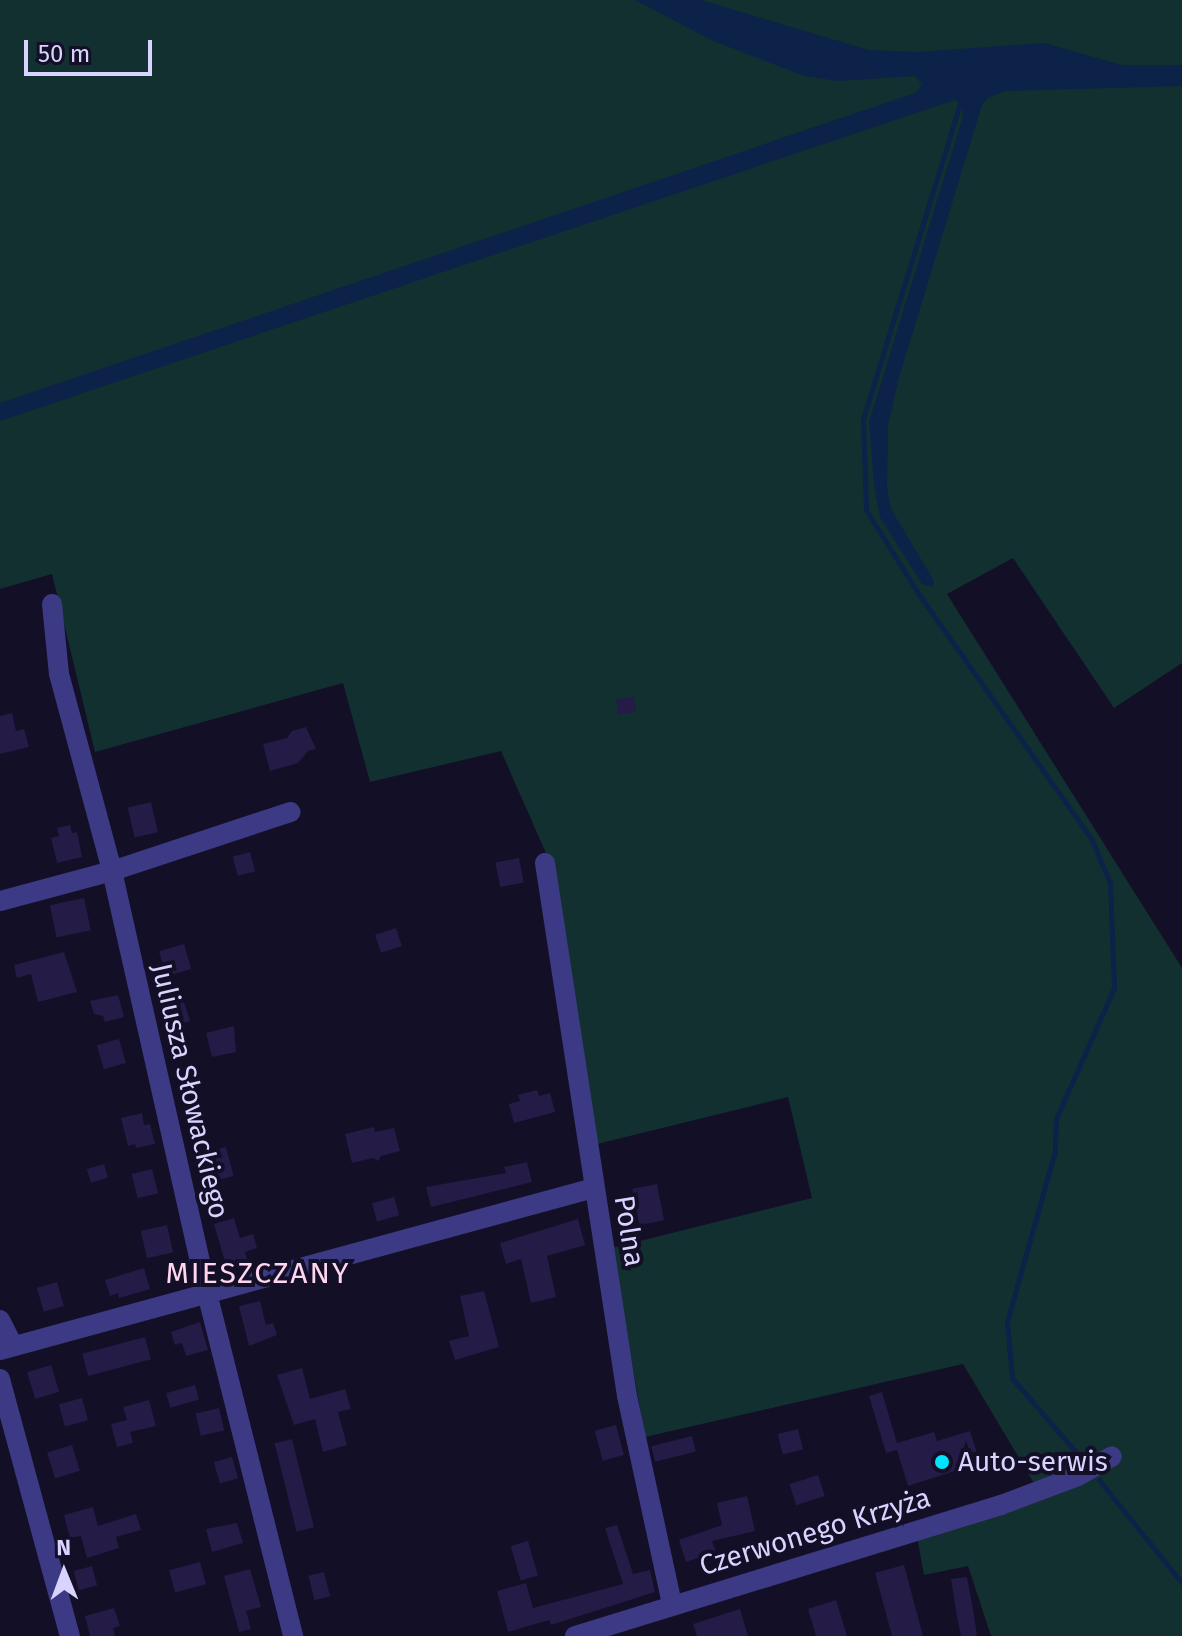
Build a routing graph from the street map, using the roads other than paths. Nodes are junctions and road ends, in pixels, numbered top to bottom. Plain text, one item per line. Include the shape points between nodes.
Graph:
1 (52, 604) dead end
2 (290, 812) dead end
3 (545, 863) dead end
4 (112, 871) junction
5 (0, 901) edge
6 (594, 1188) junction
7 (207, 1293) junction
8 (0, 1320) edge
9 (6, 1348) edge
10 (0, 1379) edge
11 (1112, 1456) dead end
12 (672, 1605) junction
13 (70, 1636) edge
14 (293, 1636) edge
15 (575, 1636) edge

1 - 4 street, Juliusza Słowackiego via 59,674
2 - 4 street
3 - 6 street, Polna
4 - 5 street
4 - 7 street, Juliusza Słowackiego
6 - 7 street
6 - 12 street, Polna via 627,1396
7 - 9 street
7 - 14 street, Juliusza Słowackiego
8 - 9 street
10 - 13 street
11 - 12 street, Czerwonego Krzyża via 1078,1476 1001,1505
12 - 15 street, Czerwonego Krzyża

